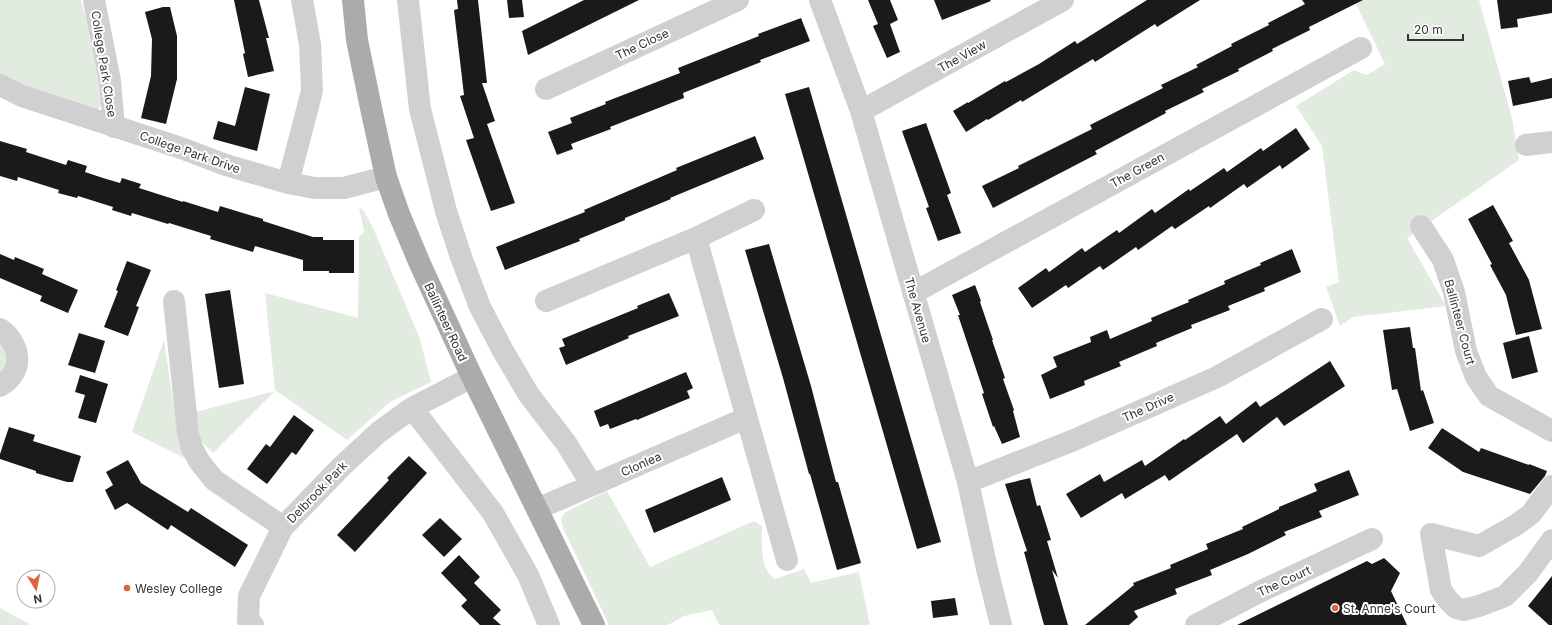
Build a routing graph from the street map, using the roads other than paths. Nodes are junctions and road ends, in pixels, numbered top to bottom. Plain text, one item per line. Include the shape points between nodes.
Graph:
1 (94, 0) edge
2 (302, 0) edge
3 (353, 0) edge
4 (408, 0) edge
5 (738, 0) edge
6 (820, 0) edge
7 (1063, 0) edge
8 (1361, 48) dead end
9 (0, 85) edge
10 (546, 88) dead end
11 (861, 112) junction
12 (114, 127) junction
13 (1552, 142) edge
14 (1526, 144) dead end
15 (386, 176) junction
16 (288, 182) junction
17 (754, 210) dead end
18 (1421, 226) dead end
19 (696, 238) junction
20 (913, 293) junction
21 (174, 301) dead end
22 (546, 301) dead end
23 (1322, 319) dead end
24 (0, 329) edge
25 (472, 377) junction
26 (0, 386) edge
27 (412, 408) junction
28 (746, 418) junction
29 (1552, 431) edge
30 (968, 482) junction
31 (592, 485) junction
32 (1552, 486) edge
33 (537, 509) junction
34 (283, 527) junction
35 (1372, 539) dead end
36 (1552, 540) edge
37 (787, 560) dead end
38 (253, 625) edge
39 (549, 625) edge
40 (594, 625) edge
41 (1002, 625) edge
42 (1196, 625) edge

1 - 12 street, College Park Close via 110,81
2 - 16 street via 310,44 312,91
3 - 15 main road, Ballinteer Road via 357,40
4 - 31 street via 420,109 446,211 461,257 480,307 502,349 529,394 566,443
5 - 10 street, The Close
6 - 11 street, The Avenue
7 - 11 street, The View
8 - 20 street, The Green
9 - 12 street, College Park Drive via 22,96
11 - 20 street, The Avenue
12 - 16 street, College Park Drive via 226,165
13 - 14 street
15 - 16 street, College Park Drive via 344,188 315,188
15 - 25 main road, Ballinteer Road via 420,264
17 - 19 street
18 - 29 street, Ballinteer Court via 1443,260 1454,292 1466,351 1476,377 1489,396
19 - 22 street
19 - 28 street
20 - 30 street, The Avenue
21 - 34 street, Delbrook Park via 188,433 192,448 214,480
23 - 30 street, The Drive via 1217,377 1074,440
24 - 26 street via 9,335 15,345 18,360 10,379
25 - 27 street, Delbrook Park
25 - 33 main road, Ballinteer Road
27 - 34 street, Delbrook Park via 379,432 342,466
27 - 39 street via 493,514 528,575
28 - 31 street, Clonlea
28 - 37 street
30 - 41 street, The Avenue
31 - 33 street, Clonlea
32 - 36 street via 1531,514 1479,546 1431,534 1441,590 1456,608 1463,610 1506,596 1528,573
33 - 40 main road, Ballinteer Road
34 - 38 street via 249,596 248,620
35 - 42 street, The Court

